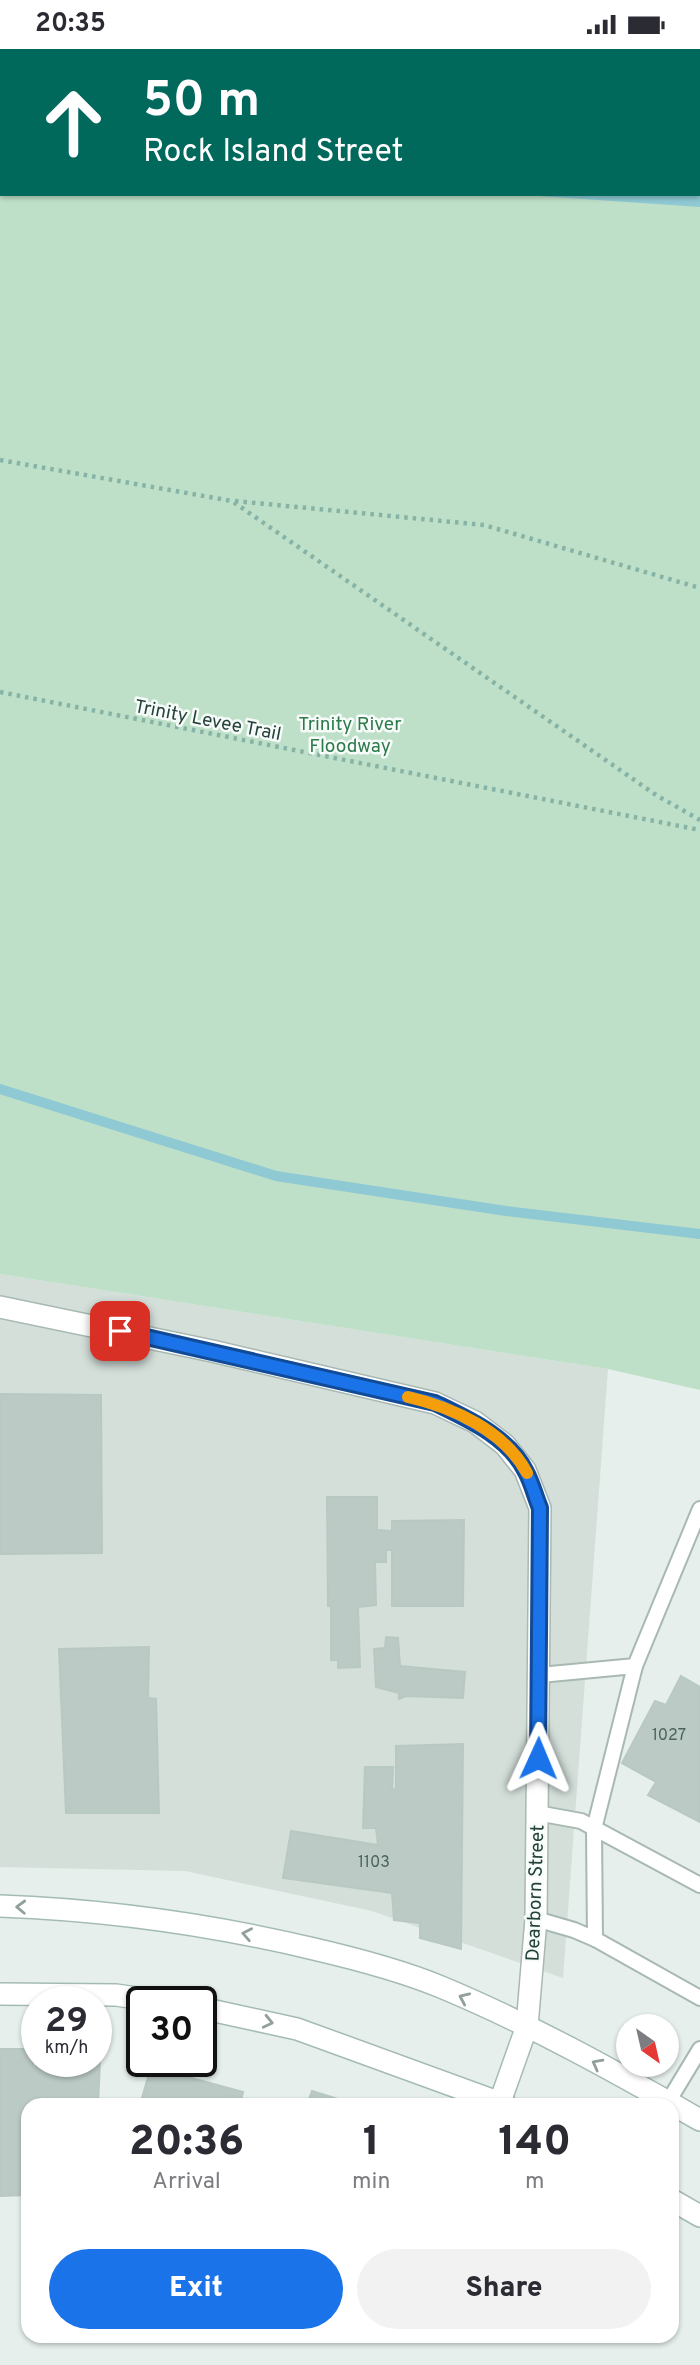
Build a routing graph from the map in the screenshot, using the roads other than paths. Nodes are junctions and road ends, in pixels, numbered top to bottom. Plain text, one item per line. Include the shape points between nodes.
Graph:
1 (0, 1307) edge
2 (700, 1509) edge
3 (635, 1666) junction
4 (540, 1675) junction
5 (537, 1813) junction
6 (594, 1829) junction
7 (700, 1885) edge
8 (0, 1906) edge
9 (536, 1919) junction
10 (595, 1939) junction
11 (0, 1994) edge
12 (126, 1996) edge
13 (700, 1998) edge
14 (217, 2012) edge
15 (527, 2026) junction
16 (700, 2049) edge
17 (487, 2098) edge
18 (505, 2098) edge
19 (661, 2098) edge
20 (670, 2098) edge
21 (679, 2108) edge
22 (700, 2120) edge
23 (679, 2204) edge
24 (700, 2216) edge

1 - 4 main road, Dearborn Street via 435,1403 475,1422 505,1445 525,1470 540,1508
2 - 3 lane
3 - 4 lane
3 - 6 lane
4 - 5 main road, Dearborn Street
5 - 6 lane via 581,1821
5 - 9 main road, Dearborn Street
6 - 7 lane
6 - 10 lane
15 -> 8 main road via 439,1986 274,1939 159,1918
9 - 10 lane
9 - 15 main road, Dearborn Street
10 - 13 lane
11 - 12 main road
14 -> 17 main road via 297,2029
15 - 18 main road, Dearborn Street
19 -> 15 main road
16 - 20 lane
21 - 22 main road
23 - 24 main road

